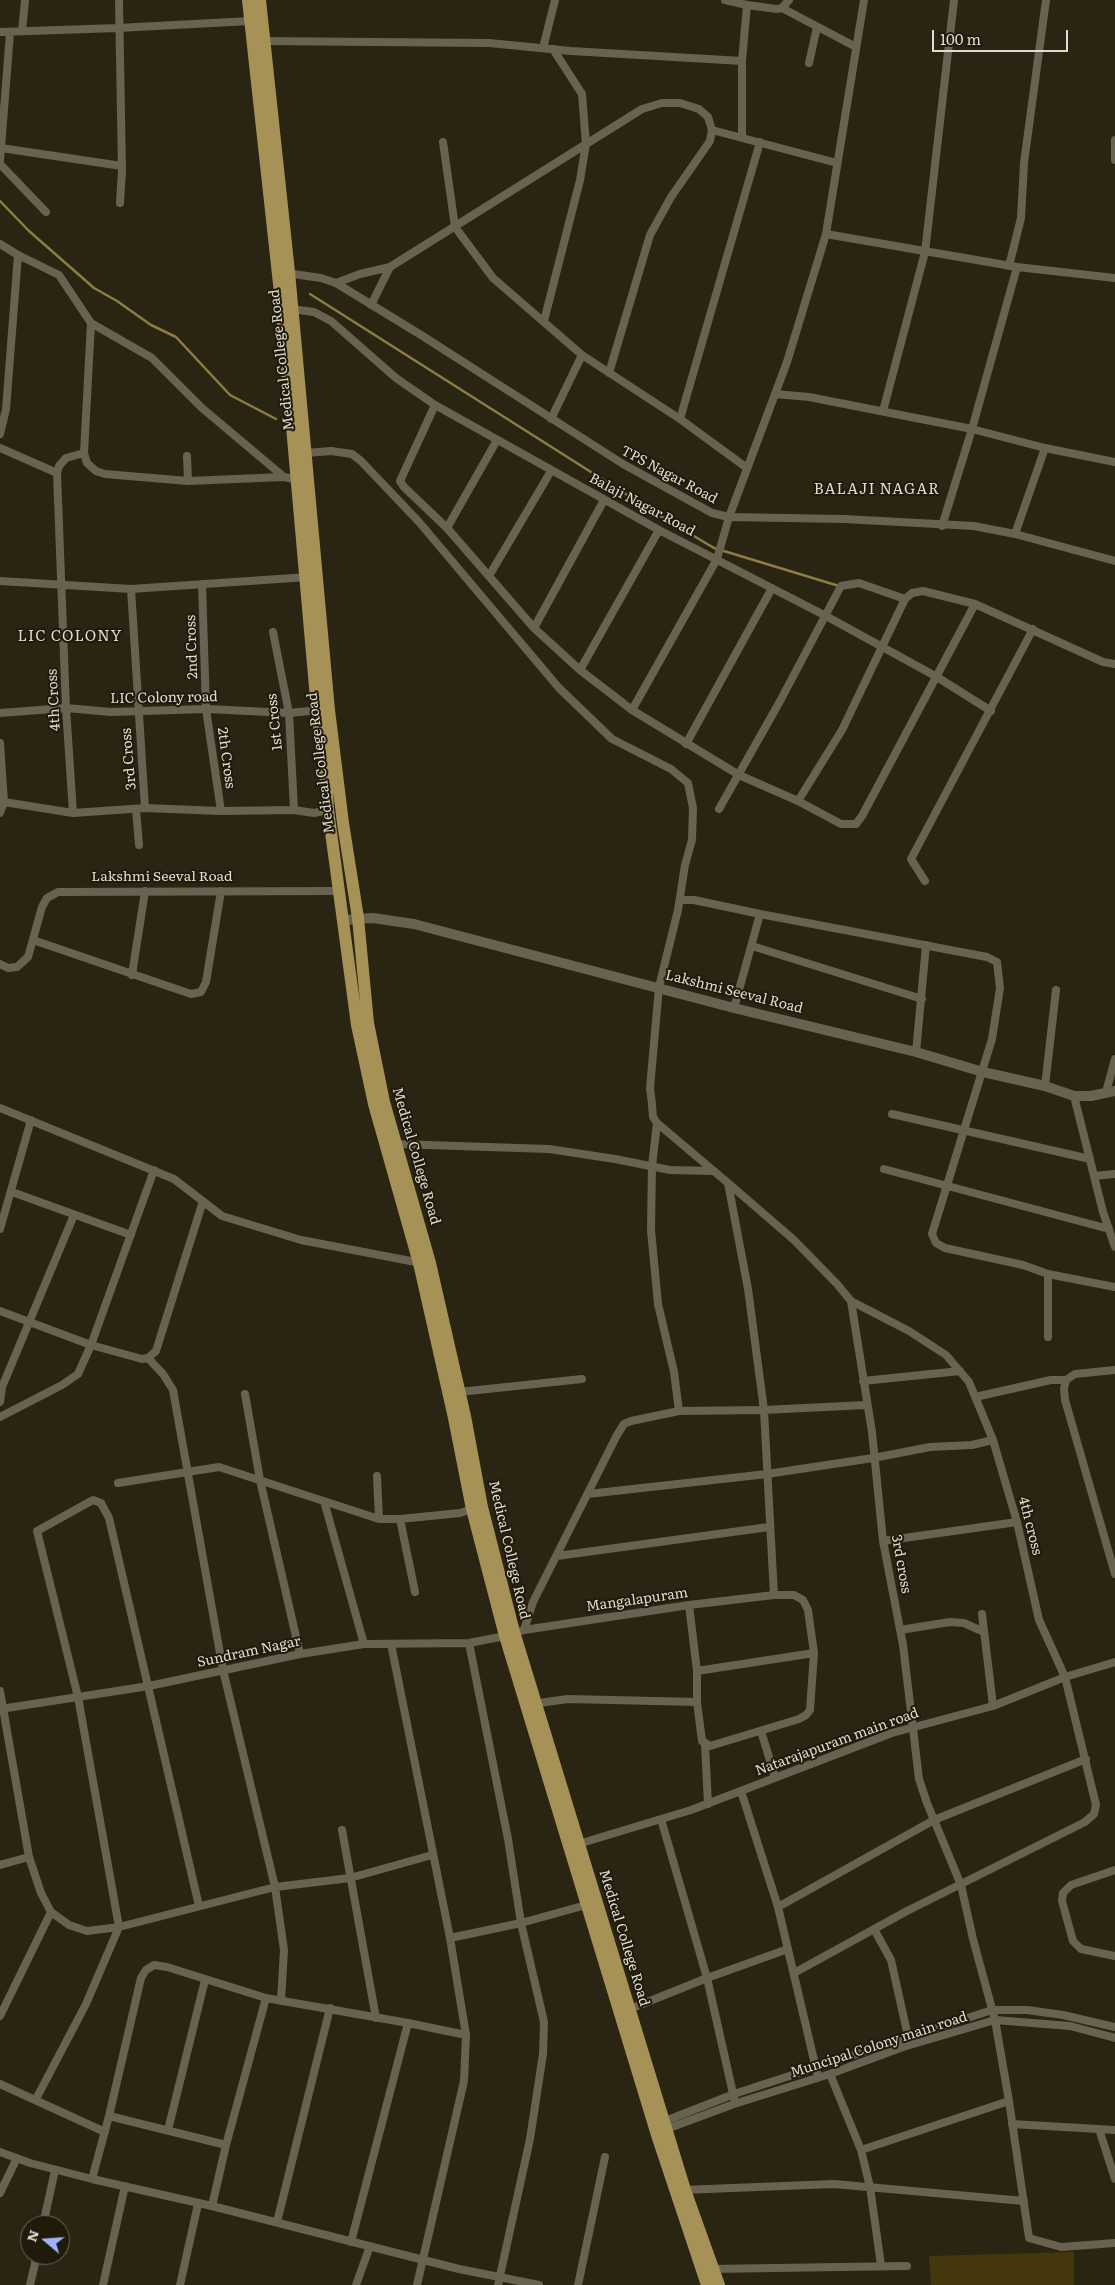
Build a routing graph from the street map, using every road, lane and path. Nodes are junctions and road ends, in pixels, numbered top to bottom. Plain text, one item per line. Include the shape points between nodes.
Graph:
1 (25, 0) edge
2 (119, 0) edge
3 (248, 0) edge
4 (260, 0) edge
5 (555, 0) edge
6 (726, 0) edge
7 (789, 0) edge
8 (864, 0) edge
9 (954, 0) edge
10 (1046, 0) edge
11 (747, 5) junction
12 (782, 8) junction
13 (250, 21) junction
14 (817, 27) junction
15 (118, 28) junction
16 (22, 31) junction
17 (0, 32) edge
18 (10, 33) junction
19 (257, 41) junction
20 (856, 47) junction
21 (543, 48) junction
22 (553, 49) junction
23 (742, 60) junction
24 (808, 64) dead end
25 (712, 130) junction
26 (742, 137) junction
27 (1115, 140) edge
28 (444, 142) dead end
29 (760, 142) junction
30 (586, 144) junction
31 (1, 148) edge
32 (0, 160) edge
33 (1115, 160) edge
34 (837, 163) junction
35 (0, 164) edge
36 (122, 166) junction
37 (120, 203) dead end
38 (46, 212) dead end
39 (455, 227) junction
40 (826, 234) junction
41 (0, 244) edge
42 (925, 252) junction
43 (18, 256) junction
44 (1009, 266) junction
45 (390, 267) junction
46 (1017, 267) junction
47 (284, 278) junction
48 (1115, 278) edge
49 (336, 283) junction
50 (288, 304) junction
51 (371, 305) junction
52 (544, 321) junction
53 (91, 323) junction
54 (582, 355) junction
55 (609, 373) junction
56 (775, 394) junction
57 (435, 406) junction
58 (882, 411) junction
59 (551, 419) junction
60 (680, 419) junction
61 (972, 429) junction
62 (0, 434) edge
63 (496, 440) junction
64 (0, 448) edge
65 (1046, 448) junction
66 (84, 453) junction
67 (306, 453) junction
68 (187, 456) dead end
69 (1115, 462) edge
70 (747, 468) junction
71 (551, 471) junction
72 (57, 473) junction
73 (284, 477) junction
74 (298, 480) junction
75 (188, 481) junction
76 (604, 500) junction
77 (729, 517) junction
78 (942, 526) junction
79 (448, 528) junction
80 (659, 530) junction
81 (1015, 534) junction
82 (718, 556) junction
83 (1115, 561) edge
84 (489, 576) junction
85 (312, 577) junction
86 (0, 581) edge
87 (202, 584) junction
88 (62, 586) junction
89 (772, 588) junction
90 (131, 589) junction
91 (905, 599) junction
92 (975, 604) junction
93 (826, 616) junction
94 (534, 628) junction
95 (1033, 629) junction
96 (273, 632) dead end
97 (883, 647) junction
98 (1115, 664) edge
99 (580, 670) junction
100 (937, 677) junction
101 (66, 708) junction
102 (206, 709) junction
103 (137, 710) junction
104 (323, 710) junction
105 (632, 710) junction
106 (991, 711) junction
107 (0, 713) edge
108 (289, 713) junction
109 (0, 743) edge
110 (686, 744) junction
111 (739, 774) junction
112 (798, 801) junction
113 (4, 802) junction
114 (136, 808) junction
115 (145, 808) junction
116 (719, 808) dead end
117 (294, 810) junction
118 (328, 810) junction
119 (221, 811) junction
120 (0, 813) edge
121 (73, 813) junction
122 (139, 845) dead end
123 (925, 881) dead end
124 (146, 891) junction
125 (221, 891) junction
126 (340, 891) junction
127 (680, 900) junction
128 (760, 914) junction
129 (358, 918) junction
130 (344, 920) junction
131 (33, 940) junction
132 (926, 945) junction
133 (752, 946) junction
134 (0, 964) edge
135 (132, 976) junction
136 (659, 987) junction
137 (1056, 990) dead end
138 (922, 999) junction
139 (734, 1008) junction
140 (363, 1024) junction
141 (916, 1052) junction
142 (1115, 1059) edge
143 (983, 1072) junction
144 (1045, 1086) junction
145 (1110, 1091) edge
146 (1074, 1096) junction
147 (0, 1108) edge
148 (892, 1114) dead end
149 (31, 1120) junction
150 (657, 1123) junction
151 (963, 1130) junction
152 (398, 1144) junction
153 (1090, 1159) junction
154 (652, 1166) junction
155 (884, 1169) dead end
156 (154, 1170) junction
157 (714, 1171) junction
158 (1115, 1174) edge
159 (1094, 1176) junction
160 (728, 1183) junction
161 (946, 1187) junction
162 (12, 1192) junction
163 (202, 1201) junction
164 (74, 1215) junction
165 (1109, 1229) junction
166 (0, 1230) edge
167 (131, 1235) junction
168 (1115, 1247) edge
169 (425, 1263) junction
170 (1048, 1274) junction
171 (1115, 1287) edge
172 (850, 1301) junction
173 (0, 1311) edge
174 (28, 1323) junction
175 (1048, 1338) dead end
176 (91, 1345) junction
177 (148, 1358) junction
178 (1115, 1370) edge
179 (960, 1371) junction
180 (582, 1380) dead end
181 (1066, 1380) junction
182 (863, 1381) junction
183 (459, 1392) junction
184 (245, 1394) dead end
185 (975, 1397) junction
186 (0, 1402) edge
187 (866, 1405) junction
188 (764, 1410) junction
189 (679, 1411) junction
190 (0, 1417) edge
191 (993, 1440) junction
192 (873, 1458) junction
193 (187, 1472) junction
194 (767, 1474) junction
195 (377, 1476) dead end
196 (260, 1480) junction
197 (118, 1483) dead end
198 (588, 1494) junction
199 (324, 1501) junction
200 (472, 1509) junction
201 (379, 1519) junction
202 (400, 1519) junction
203 (1017, 1522) junction
204 (770, 1527) junction
205 (884, 1541) junction
206 (557, 1556) junction
207 (1115, 1574) edge
208 (415, 1592) dead end
209 (774, 1595) junction
210 (689, 1605) junction
211 (982, 1614) dead end
212 (900, 1630) junction
213 (984, 1632) junction
214 (514, 1633) junction
215 (469, 1642) junction
216 (364, 1644) junction
217 (391, 1644) junction
218 (814, 1653) junction
219 (300, 1654) junction
220 (1115, 1662) edge
221 (223, 1670) junction
222 (697, 1671) junction
223 (1065, 1677) junction
224 (149, 1686) junction
225 (0, 1691) edge
226 (78, 1697) junction
227 (696, 1702) junction
228 (530, 1705) junction
229 (993, 1706) junction
230 (2, 1708) edge
231 (913, 1727) junction
232 (761, 1731) junction
233 (706, 1745) junction
234 (1086, 1759) junction
235 (775, 1777) junction
236 (741, 1791) junction
237 (708, 1804) junction
238 (661, 1819) junction
239 (934, 1820) junction
240 (342, 1830) dead end
241 (573, 1846) junction
242 (432, 1855) junction
243 (29, 1857) junction
244 (0, 1866) edge
245 (1115, 1870) edge
246 (350, 1878) junction
247 (961, 1885) junction
248 (275, 1887) junction
249 (586, 1905) junction
250 (199, 1906) junction
251 (778, 1907) junction
252 (51, 1912) junction
253 (521, 1923) junction
254 (119, 1927) junction
255 (874, 1929) junction
256 (450, 1938) junction
257 (788, 1949) junction
258 (1115, 1956) edge
259 (794, 1973) junction
260 (707, 1978) junction
261 (205, 1980) junction
262 (266, 1998) junction
263 (281, 2001) junction
264 (330, 2008) junction
265 (630, 2009) junction
266 (992, 2010) junction
267 (0, 2016) edge
268 (376, 2018) junction
269 (994, 2020) junction
270 (408, 2023) junction
271 (1115, 2028) edge
272 (466, 2035) junction
273 (908, 2036) junction
274 (1115, 2038) edge
275 (910, 2045) junction
276 (816, 2069) junction
277 (830, 2074) junction
278 (819, 2078) junction
279 (0, 2084) edge
280 (734, 2094) junction
281 (36, 2099) junction
282 (1009, 2101) junction
283 (734, 2104) junction
284 (109, 2116) junction
285 (667, 2124) junction
286 (1012, 2124) junction
287 (1099, 2129) junction
288 (168, 2130) junction
289 (1115, 2130) edge
290 (105, 2132) junction
291 (656, 2135) junction
292 (226, 2145) junction
293 (860, 2150) junction
294 (0, 2152) edge
295 (605, 2157) dead end
296 (18, 2158) junction
297 (55, 2170) junction
298 (92, 2179) junction
299 (1115, 2179) edge
300 (125, 2186) junction
301 (870, 2187) junction
302 (680, 2190) junction
303 (0, 2193) edge
304 (1024, 2201) junction
305 (198, 2204) junction
306 (212, 2206) junction
307 (45, 2215) edge
308 (276, 2222) junction
309 (351, 2242) junction
310 (1115, 2243) edge
311 (370, 2246) junction
312 (422, 2259) junction
313 (35, 2265) edge
314 (881, 2265) junction
315 (907, 2266) dead end
316 (708, 2269) junction
317 (499, 2281) edge
318 (30, 2285) edge
319 (103, 2285) edge
320 (180, 2285) edge
321 (356, 2285) edge
322 (417, 2285) edge
323 (539, 2285) edge
324 (578, 2285) edge
325 (707, 2285) edge
326 (720, 2285) edge

1 - 16 street
2 - 15 street
3 - 13 main road, Medical College Road
4 - 19 main road, Medical College Road
5 - 21 street
6 - 11 street
7 - 12 street
8 - 20 street
9 - 42 street
10 - 44 street via 1024,163 1021,218
11 - 12 street
11 - 23 street
12 - 14 street
13 - 15 street
13 - 19 main road, Medical College Road
14 - 20 street
14 - 24 street
15 - 16 street
15 - 36 street
16 - 18 street
17 - 18 street
18 - 31 street
19 - 21 street via 489,43
19 - 47 main road, Medical College Road
20 - 34 street
21 - 22 street
22 - 23 street
22 - 30 street via 582,94
23 - 26 street
25 - 26 street
25 - 30 street via 708,117 699,110 680,103 662,103 642,109
25 - 55 street via 710,140 671,196 650,235
26 - 29 street
27 - 33 street
28 - 39 street
29 - 34 street
29 - 60 street
30 - 39 street
30 - 52 street
31 - 32 street
31 - 36 street
34 - 40 street
35 - 38 street
36 - 37 street
39 - 45 street
39 - 52 street via 493,278
40 - 42 street
40 - 56 street via 788,362
41 - 43 street
42 - 44 street
42 - 58 street
43 - 53 street via 59,275
43 - 62 street via 6,409
44 - 46 street
45 - 49 street
45 - 51 street
46 - 48 street
46 - 61 street
47 - 49 street, TPS Nagar Road
47 - 50 main road, Medical College Road
49 - 51 street, TPS Nagar Road
50 - 57 street, Balaji Nagar Road via 332,321 396,378
50 - 67 main road, Medical College Road
50 - 74 main road, Medical College Road
51 - 59 street, TPS Nagar Road
52 - 54 street
53 - 66 street
53 - 73 street via 152,358 202,408
54 - 55 street
54 - 59 street
55 - 60 street
56 - 58 street
56 - 70 street
57 - 63 street, Balaji Nagar Road
57 - 79 street via 400,481
58 - 61 street
59 - 77 street, TPS Nagar Road via 655,482 712,513
60 - 70 street
61 - 65 street
61 - 78 street
63 - 71 street, Balaji Nagar Road
63 - 79 street
64 - 72 street
65 - 69 street
65 - 81 street
66 - 72 street via 66,458
66 - 75 street via 87,463 96,471
67 - 85 main road, Medical College Road
67 - 127 street via 331,451 352,454 361,461 419,522 559,688 612,739 671,769 688,784 693,808 692,840
68 - 75 street
70 - 77 street
71 - 76 street, Balaji Nagar Road
71 - 84 street
72 - 88 street, 4th Cross
73 - 74 street
73 - 75 street
74 - 85 main road, Medical College Road
76 - 80 street, Balaji Nagar Road
76 - 94 street
77 - 78 street, TPS Nagar Road via 844,519
77 - 82 street
78 - 81 street, TPS Nagar Road via 974,526
79 - 84 street
80 - 82 street, Balaji Nagar Road
80 - 99 street
81 - 83 street, TPS Nagar Road
82 - 89 street, Balaji Nagar Road
82 - 105 street
84 - 94 street
85 - 87 street
85 - 104 main road, Medical College Road
86 - 88 street
87 - 90 street
87 - 102 street, 2nd Cross
88 - 90 street
88 - 101 street, 4th Cross
89 - 93 street, Balaji Nagar Road
89 - 110 street
90 - 103 street, 3rd Cross
91 - 92 street via 912,592 923,591
91 - 93 street via 859,583 842,586
91 - 97 street
92 - 95 street
92 - 100 street
93 - 97 street, Balaji Nagar Road
93 - 111 street
94 - 99 street
95 - 98 street via 1103,662
95 - 106 street
96 - 108 street, 1st Cross
97 - 100 street, Balaji Nagar Road
97 - 112 street via 842,730
99 - 105 street
100 - 106 street, Balaji Nagar Road
100 - 112 street via 856,824 841,824
101 - 103 street, LIC Colony road via 111,712
101 - 107 street, LIC Colony road
101 - 121 street, 4th Cross
102 - 103 street, LIC Colony road
102 - 108 street, LIC Colony road
102 - 119 street, 2th Cross
103 - 115 street, 3rd Cross
104 - 108 street, LIC Colony road
104 - 118 main road, Medical College Road
104 - 129 main road, Medical College Road
105 - 110 street
106 - 123 street via 911,859
108 - 117 street, 1st Cross
109 - 113 street
110 - 111 street
111 - 112 street
111 - 116 street
113 - 120 street
113 - 121 street
114 - 115 street
114 - 121 street
114 - 122 street
115 - 119 street
117 - 118 street via 314,813
117 - 119 street
118 - 126 main road, Medical College Road
124 - 125 street, Lakshmi Seeval Road
124 - 131 street, Lakshmi Seeval Road via 58,892 47,898 42,907
124 - 135 street
125 - 126 street, Lakshmi Seeval Road
125 - 135 street via 206,982 200,992 191,994
126 - 130 main road, Medical College Road
127 - 128 street
127 - 136 street
128 - 132 street
128 - 133 street
129 - 130 street, Lakshmi Seeval Road
129 - 136 street, Lakshmi Seeval Road via 414,924
129 - 140 main road, Medical College Road
130 - 140 main road, Medical College Road
131 - 134 street, Lakshmi Seeval Road via 28,957 17,967 8,968
131 - 135 street
132 - 138 street
132 - 143 street via 987,957 997,962 1000,988
133 - 138 street
133 - 139 street
136 - 139 street, Lakshmi Seeval Road
136 - 150 street via 650,1088 653,1117
137 - 144 street
138 - 141 street
139 - 141 street, Lakshmi Seeval Road
140 - 152 main road, Medical College Road
140 - 169 main road, Medical College Road via 374,1104
141 - 143 street, Lakshmi Seeval Road
142 - 145 street
143 - 144 street, Lakshmi Seeval Road
143 - 151 street
144 - 146 street, Lakshmi Seeval Road
145 - 146 street, Lakshmi Seeval Road
146 - 153 street
147 - 149 street
148 - 151 street
149 - 156 street
149 - 162 street
150 - 154 street
150 - 157 street
151 - 153 street
151 - 161 street
152 - 154 street via 549,1150
152 - 169 main road, Medical College Road
153 - 159 street
154 - 157 street via 670,1170
154 - 189 street via 651,1230 658,1304 674,1372
155 - 161 street
156 - 163 street via 174,1179
156 - 167 street
157 - 160 street
158 - 159 street
159 - 165 street
160 - 172 street via 794,1240
160 - 188 street via 748,1290
161 - 165 street
161 - 170 street via 932,1234 936,1243
162 - 164 street
162 - 166 street
163 - 169 street via 222,1216 301,1240
163 - 177 street via 156,1352
164 - 167 street
164 - 174 street
165 - 168 street
167 - 176 street
169 - 183 main road, Medical College Road
169 - 200 main road, Medical College Road
170 - 171 street
170 - 175 street
172 - 179 street, 4th cross via 946,1354
172 - 182 street, 3rd cross
173 - 174 street
174 - 176 street
174 - 186 street via 2,1387
176 - 177 street
176 - 190 street via 78,1374
177 - 193 street via 173,1390
178 - 181 street via 1075,1374
179 - 182 street
179 - 185 street, 4th cross
180 - 183 street
181 - 185 street via 1051,1380
181 - 207 street via 1065,1400
182 - 187 street, 3rd cross
183 - 214 main road, Medical College Road via 482,1507
184 - 196 street
185 - 191 street, 4th cross
187 - 188 street
187 - 192 street, 3rd cross
188 - 189 street
188 - 194 street
189 - 198 street via 624,1424
191 - 192 street via 972,1445 921,1448
191 - 203 street, 4th cross
192 - 194 street
192 - 205 street, 3rd cross
193 - 196 street via 218,1467
193 - 197 street
193 - 221 street
194 - 198 street
194 - 204 street
195 - 201 street
196 - 199 street
196 - 219 street
198 - 206 street
199 - 201 street
199 - 216 street
200 - 202 street
200 - 214 main road, Medical College Road
201 - 202 street
202 - 208 street
203 - 205 street
203 - 223 street, 4th cross via 1040,1620
204 - 206 street
204 - 209 street
205 - 212 street, 3rd cross
206 - 214 street
209 - 210 street, Mangalapuram
209 - 218 street, Mangalapuram via 794,1595 803,1600 808,1610
210 - 214 street, Mangalapuram
210 - 222 street
211 - 213 street
212 - 213 street via 964,1622
212 - 231 street, 3rd cross
213 - 229 street
214 - 215 street, Sundram Nagar
214 - 228 main road, Medical College Road
215 - 217 street, Sundram Nagar
215 - 253 street via 508,1839
216 - 217 street, Sundram Nagar
216 - 219 street, Sundram Nagar
217 - 242 street
218 - 222 street
218 - 232 street via 810,1710 806,1715
219 - 221 street, Sundram Nagar
220 - 223 street, Natarajapuram main road
221 - 224 street, Sundram Nagar
221 - 248 street
222 - 227 street
223 - 229 street, Natarajapuram main road
223 - 234 street, 4th cross
224 - 226 street, Sundram Nagar
224 - 226 street via 109,1518 101,1502 93,1500 37,1531
224 - 250 street
225 - 230 street
226 - 230 street, Sundram Nagar
226 - 254 street
227 - 228 street via 568,1699
227 - 233 street via 702,1741
228 - 241 main road, Medical College Road
229 - 231 street, Natarajapuram main road
230 - 243 street
231 - 235 street, Natarajapuram main road
231 - 239 street, 3rd cross via 919,1779
232 - 233 street
232 - 235 street
233 - 237 street
234 - 239 street
234 - 247 street, 4th cross via 1095,1794 1094,1814 1085,1822
235 - 236 street, Natarajapuram main road
236 - 237 street, Natarajapuram main road
236 - 251 street
237 - 238 street, Natarajapuram main road
238 - 241 street, Natarajapuram main road
238 - 260 street
239 - 247 street, 3rd cross
239 - 251 street
240 - 246 street
241 - 249 main road, Medical College Road
241 - 265 main road, Medical College Road
242 - 246 street
242 - 256 street
243 - 244 street
243 - 252 street
245 - 258 street via 1071,1885 1063,1893 1062,1901 1073,1941 1081,1949
246 - 248 street
246 - 268 street
247 - 255 street
247 - 266 street, 3rd cross
248 - 250 street
248 - 263 street via 284,1950
249 - 253 street
249 - 291 main road, Medical College Road
250 - 254 street
251 - 257 street
252 - 254 street via 69,1925 87,1931
252 - 267 street
253 - 256 street
253 - 317 street via 544,2022 543,2054 530,2139
254 - 281 street via 86,2004
255 - 259 street
255 - 273 street via 891,1960
256 - 272 street
257 - 259 street
257 - 260 street
259 - 276 street
260 - 265 street
260 - 280 street
261 - 262 street
261 - 284 street via 167,1967 154,1965 146,1970 141,1978
261 - 288 street
262 - 263 street
262 - 292 street
263 - 264 street
264 - 268 street
264 - 308 street
265 - 285 main road, Medical College Road
266 - 269 street, 3rd cross
266 - 271 street via 1062,2015
266 - 273 street
268 - 270 street
269 - 274 street, Muncipal Colony main road via 1070,2026
269 - 275 street, Muncipal Colony main road
269 - 282 street, 3rd cross
270 - 272 street
270 - 309 street
272 - 312 street via 464,2081
273 - 275 street
273 - 276 street
275 - 277 street, Muncipal Colony main road
276 - 278 street
276 - 280 street
277 - 278 street, Muncipal Colony main road
277 - 293 street
278 - 283 street, Muncipal Colony main road
279 - 281 street
280 - 283 street
280 - 285 street
281 - 290 street
282 - 286 street, 3rd cross
282 - 293 street
283 - 285 street, Muncipal Colony main road
284 - 288 street
284 - 290 street
285 - 291 street, Muncipal Colony main road
285 - 302 main road, Medical College Road
286 - 287 street
286 - 304 street, 3rd cross
287 - 289 street
287 - 299 street
288 - 292 street
290 - 298 street
291 - 302 main road, Medical College Road
292 - 306 street
293 - 301 street
294 - 296 street
295 - 324 street
296 - 297 street
296 - 303 street
297 - 298 street
297 - 307 street
298 - 300 street
300 - 305 street
300 - 319 street
301 - 302 street via 834,2184
301 - 304 street
301 - 314 street
302 - 316 main road, Medical College Road
304 - 310 street, 3rd cross via 1029,2238 1061,2247
305 - 306 street
305 - 320 street
306 - 308 street
308 - 309 street
309 - 311 street
311 - 312 street
311 - 321 street
312 - 317 street
312 - 322 street
313 - 318 street
314 - 315 street
314 - 316 street
316 - 325 main road, Medical College Road
316 - 326 main road, Medical College Road
317 - 323 street

